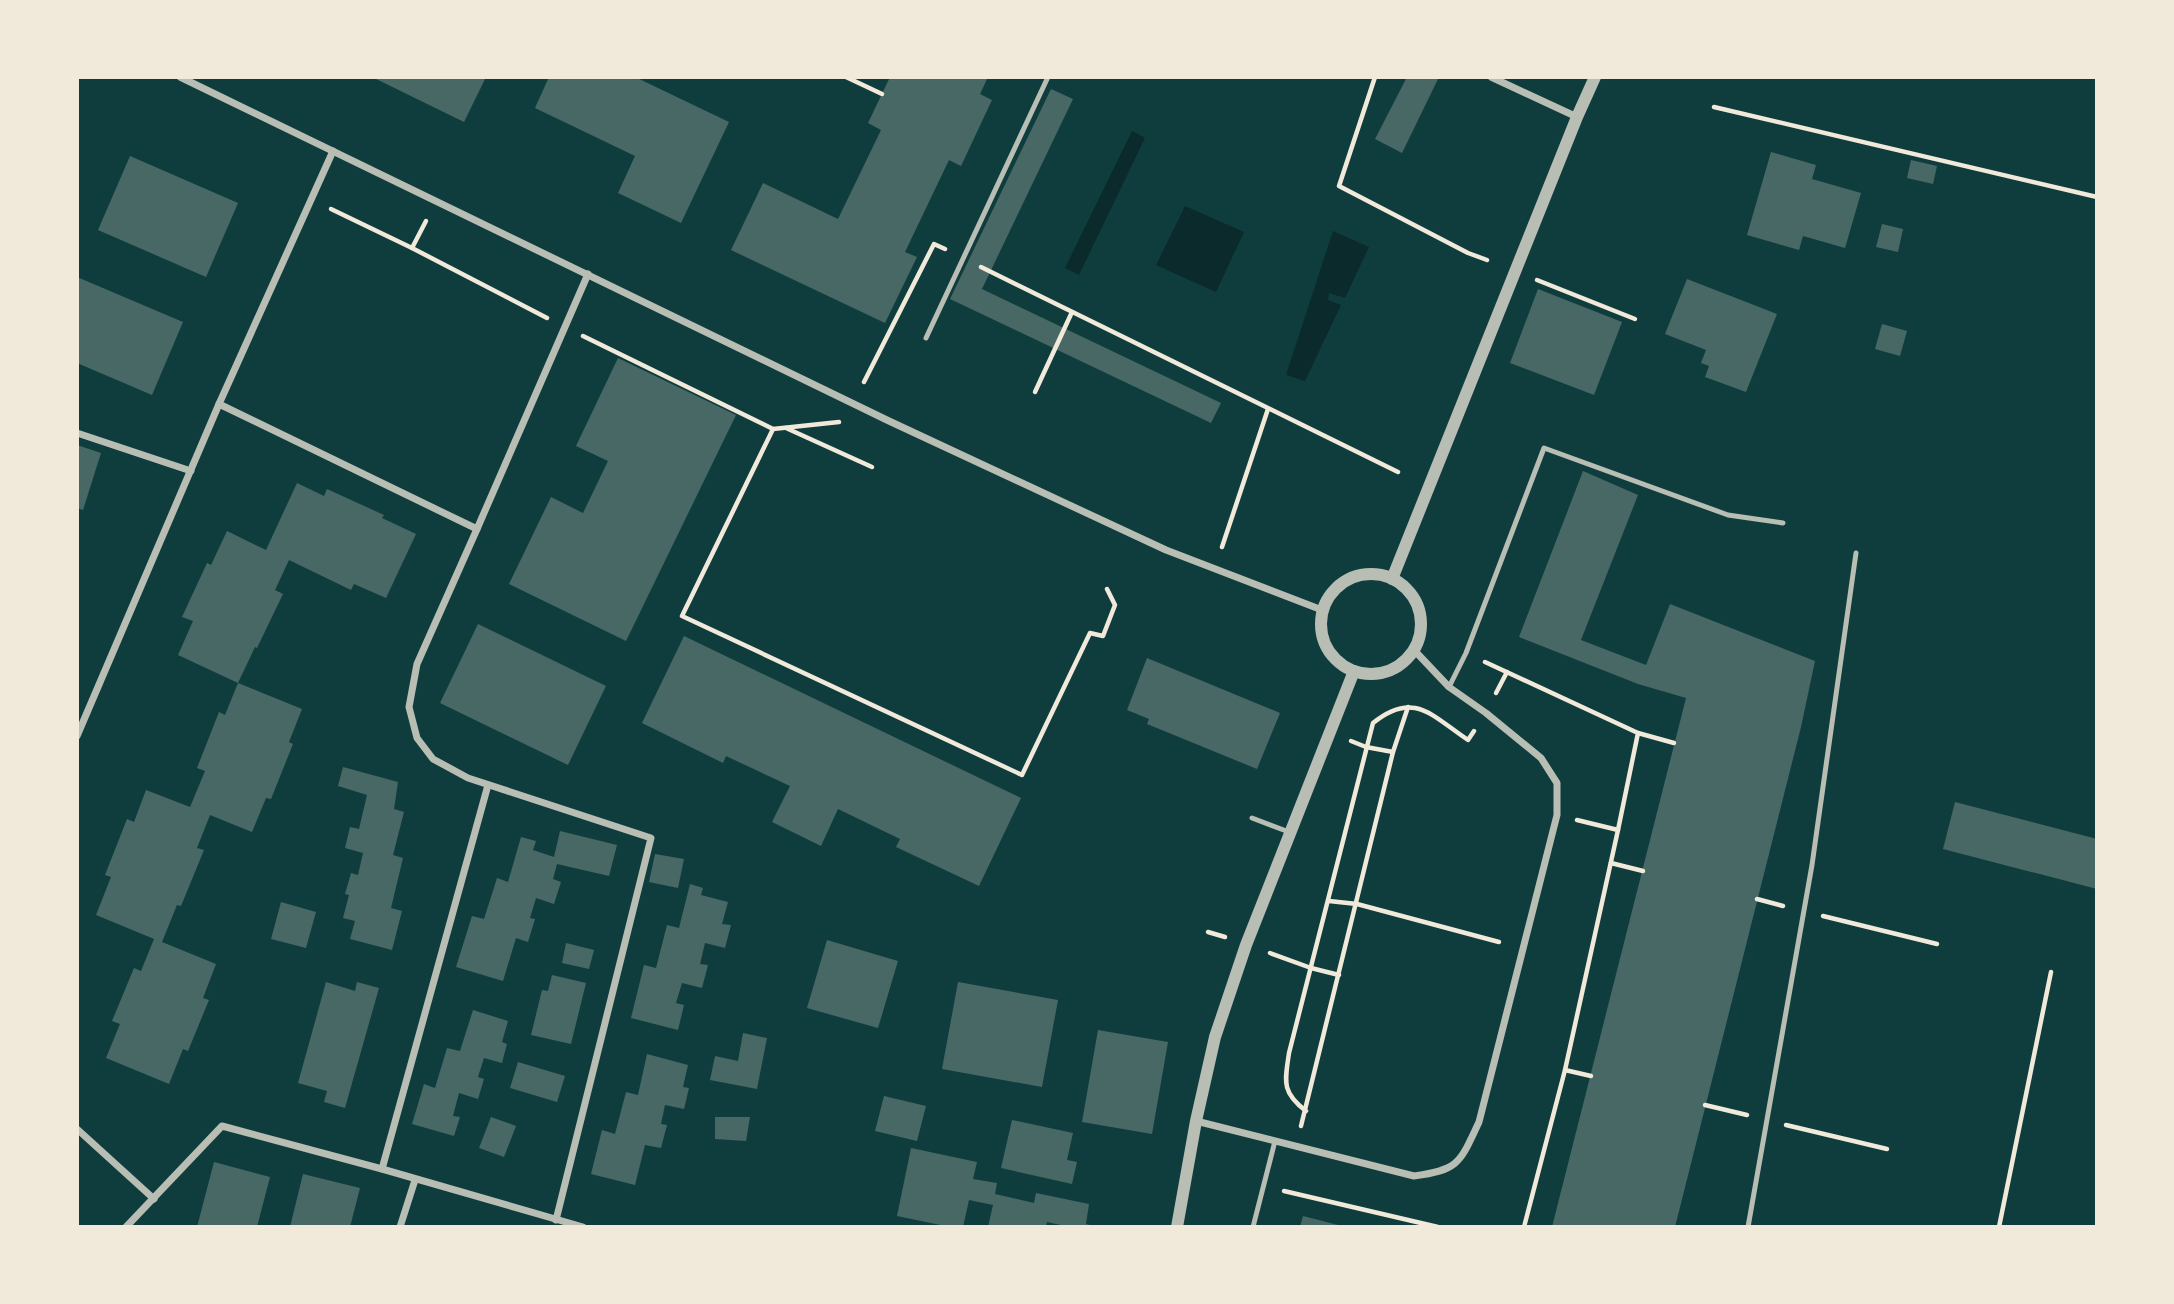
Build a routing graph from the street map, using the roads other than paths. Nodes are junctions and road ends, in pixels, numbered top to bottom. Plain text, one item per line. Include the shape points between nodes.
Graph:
1 (180, 77) edge
2 (1048, 77) edge
3 (1491, 77) edge
4 (1595, 77) edge
5 (1577, 117) junction
6 (333, 151) junction
7 (589, 274) junction
8 (926, 338) dead end
9 (219, 404) junction
10 (77, 433) edge
11 (191, 471) junction
12 (1783, 523) dead end
13 (477, 529) junction
14 (1856, 553) dead end
15 (1392, 579) junction
16 (1322, 610) junction
17 (1414, 650) junction
18 (1354, 671) junction
19 (1449, 687) junction
20 (77, 736) edge
21 (488, 785) junction
22 (1252, 818) dead end
23 (1290, 832) junction
24 (1196, 1121) junction
25 (77, 1129) edge
26 (1275, 1140) junction
27 (382, 1169) junction
28 (415, 1180) junction
29 (154, 1199) junction
30 (556, 1220) junction
31 (126, 1227) edge
32 (400, 1227) edge
33 (583, 1227) edge
34 (1177, 1227) edge
35 (1253, 1227) edge
36 (1748, 1227) edge

1 - 6 street
2 - 8 lane
3 - 5 street
4 - 5 street
5 - 15 street
6 - 7 street
6 - 9 street
7 - 13 street
7 - 16 street via 1166,550
9 - 11 street
9 - 13 street
10 - 11 street
11 - 20 street
12 - 19 lane via 1728,515 1544,448
13 - 21 street via 417,664 409,707 417,738 433,759
14 - 36 lane via 1803,911
15 - 16 street via 1358,575 1342,583
15 - 17 street via 1416,602 1420,635
16 - 18 street via 1323,640 1330,653
17 - 18 street via 1388,671
17 - 19 street
18 - 23 street
19 - 26 street via 1541,758 1557,783 1558,815 1479,1122 1461,1159 1440,1173 1414,1176
21 - 27 street
21 - 30 street via 651,838
22 - 23 lane
23 - 24 street via 1215,1037
24 - 26 street
24 - 34 street
25 - 29 street
26 - 35 lane
27 - 28 street
27 - 29 street via 222,1126
28 - 30 street
28 - 32 street
29 - 31 street
30 - 33 street

